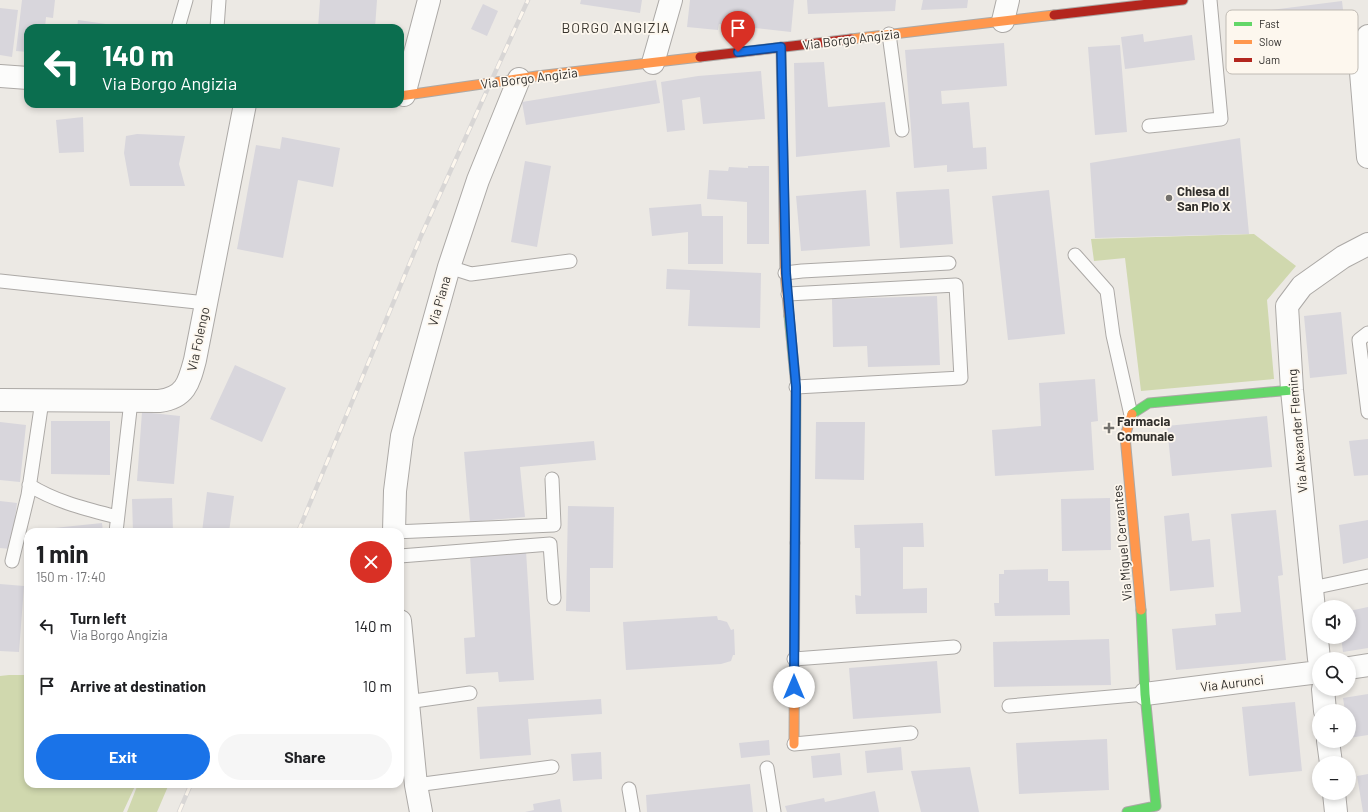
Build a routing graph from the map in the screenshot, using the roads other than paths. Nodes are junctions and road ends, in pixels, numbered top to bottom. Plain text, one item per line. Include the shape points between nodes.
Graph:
1 (186, 0) edge
2 (219, 0) edge
3 (429, 0) edge
4 (671, 0) edge
5 (1008, 0) edge
6 (1183, 0) edge
7 (1210, 0) edge
8 (1003, 21) junction
9 (179, 24) edge
10 (217, 24) edge
11 (889, 34) junction
12 (1368, 36) edge
13 (781, 47) junction
14 (653, 63) junction
15 (405, 67) edge
16 (0, 76) edge
17 (24, 78) edge
18 (519, 79) junction
19 (404, 96) edge
20 (244, 108) edge
21 (1149, 126) dead end
22 (902, 130) dead end
23 (1368, 158) edge
24 (1368, 244) edge
25 (1075, 254) dead end
26 (570, 261) dead end
27 (949, 263) dead end
28 (449, 268) junction
29 (786, 273) junction
30 (0, 281) edge
31 (788, 294) junction
32 (206, 303) junction
33 (1368, 333) edge
34 (796, 387) junction
35 (1292, 390) junction
36 (0, 400) edge
37 (42, 401) junction
38 (131, 401) junction
39 (1368, 412) edge
40 (1131, 415) junction
41 (552, 479) dead end
42 (29, 485) junction
43 (117, 516) junction
44 (116, 528) edge
45 (394, 528) edge
46 (404, 532) edge
47 (404, 556) edge
48 (12, 561) dead end
49 (1368, 576) edge
50 (1312, 588) junction
51 (554, 598) dead end
52 (954, 647) dead end
53 (1319, 652) edge
54 (794, 659) junction
55 (1368, 665) edge
56 (1356, 667) edge
57 (1312, 673) edge
58 (470, 693) dead end
59 (404, 694) edge
60 (1144, 694) junction
61 (1009, 706) dead end
62 (405, 712) edge
63 (911, 733) dead end
64 (794, 744) joint
65 (552, 767) dead end
66 (767, 768) dead end
67 (416, 785) junction
68 (629, 789) dead end
69 (1335, 800) edge
70 (421, 812) edge
71 (633, 812) edge
72 (774, 812) edge
73 (1127, 812) edge
74 (1336, 812) edge

1 - 9 lane
2 - 10 lane
3 - 15 street
4 - 14 street
5 - 8 street
6 - 8 street, Via Borgo Angizia
7 - 21 lane via 1221,119
8 - 11 street, Via Borgo Angizia
11 - 13 street, Via Borgo Angizia
11 - 22 lane
12 - 23 street via 1361,72
13 - 14 street, Via Borgo Angizia
13 - 29 street
14 - 18 street, Via Borgo Angizia
16 - 17 street
18 - 19 street, Via Borgo Angizia
18 - 28 street, Via Piana via 478,180
20 - 32 street, Via Folengo
24 - 35 street, Via Alexander Fleming via 1343,257 1302,286 1287,306
25 - 40 lane via 1107,291 1113,334
26 - 28 lane via 471,274
27 - 29 lane
28 - 45 street, Via Piana via 402,436 395,491
29 - 31 street
30 - 32 lane
31 - 34 street
31 - 34 lane via 956,285 961,378
32 - 38 street, Via Folengo via 195,360 185,388 172,399
33 - 39 lane via 1359,340
34 - 54 street
35 - 40 street via 1148,403
35 - 50 street, Via Alexander Fleming
36 - 37 street, Via Folengo
37 - 38 street, Via Folengo
37 - 42 lane
38 - 43 lane
40 - 60 street, Via Miguel Cervantes via 1125,436 1141,600
41 - 46 lane via 554,525
42 - 43 lane via 66,503
42 - 48 lane
43 - 44 lane
47 - 51 lane via 550,544
49 - 50 lane
50 - 53 street, Via Alexander Fleming
52 - 54 lane
54 - 64 street
55 - 56 street
57 - 60 street, Via Aurunci
58 - 62 lane
59 - 62 street
60 - 61 lane
60 - 73 street, Via Miguel Cervantes via 1156,806
62 - 67 street
63 - 64 lane
65 - 67 lane
66 - 72 lane
67 - 70 street
68 - 71 lane
69 - 74 street

